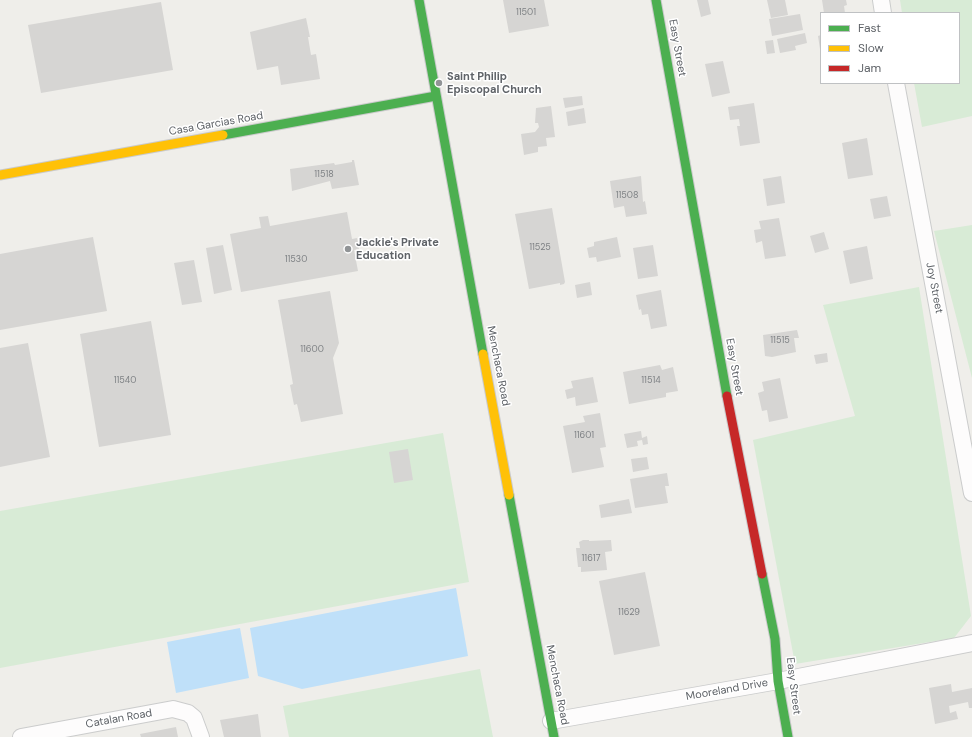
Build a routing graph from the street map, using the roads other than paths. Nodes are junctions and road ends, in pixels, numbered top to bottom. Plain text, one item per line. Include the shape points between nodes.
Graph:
1 (419, 0) edge
2 (656, 0) edge
3 (881, 0) edge
4 (883, 12) edge
5 (896, 84) edge
6 (436, 96) junction
7 (0, 175) edge
8 (972, 493) edge
9 (972, 643) edge
10 (778, 681) junction
11 (553, 729) edge
12 (66, 733) edge
13 (21, 737) edge
14 (201, 737) edge
15 (788, 737) edge

1 - 6 street, Menchaca Road
2 - 10 street, Easy Street via 735,441 775,639
3 - 4 street
5 - 8 street, Joy Street
6 - 7 street, Casa Garcias Road
6 - 11 street, Menchaca Road
9 - 10 street, Mooreland Drive
10 - 11 street, Mooreland Drive
10 - 15 street, Easy Street
12 - 13 street, Catalan Road
12 - 14 street, Catalan Road via 173,709 188,713 194,718

